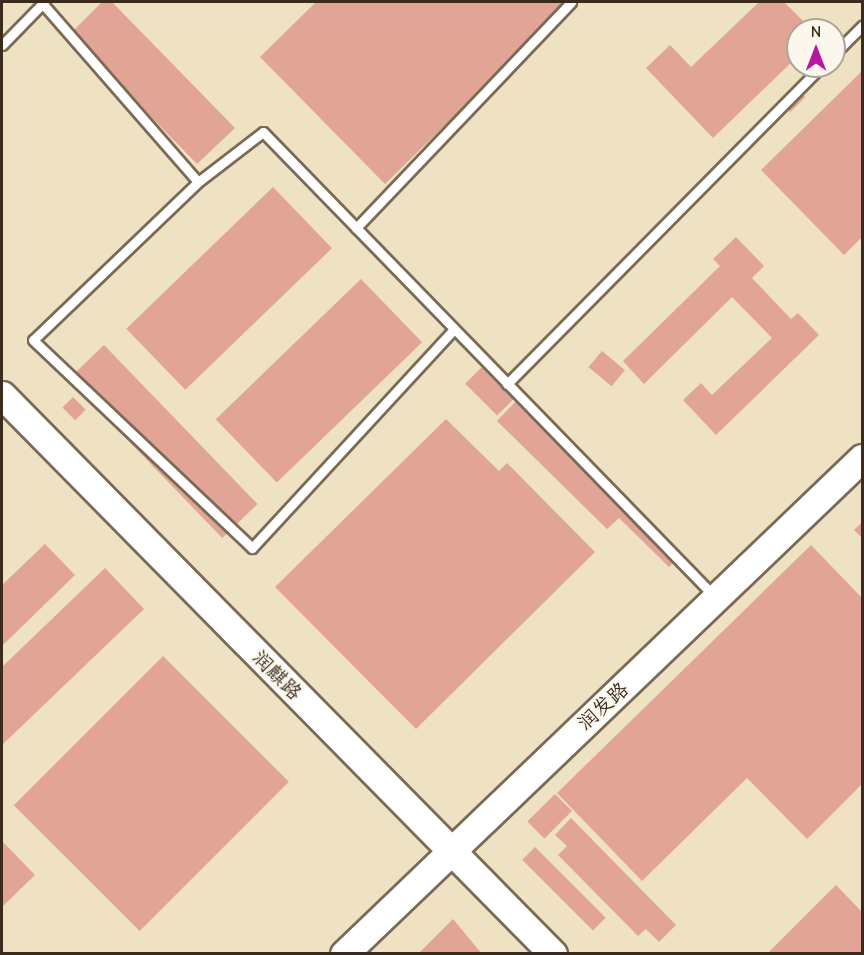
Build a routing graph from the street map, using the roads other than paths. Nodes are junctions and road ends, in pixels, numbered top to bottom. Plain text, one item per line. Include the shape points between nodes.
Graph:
1 (43, 2) edge
2 (571, 2) edge
3 (862, 26) edge
4 (846, 42) edge
5 (2, 45) edge
6 (810, 78) edge
7 (198, 182) junction
8 (356, 228) junction
9 (454, 329) junction
10 (507, 384) junction
11 (2, 395) edge
12 (862, 458) edge
13 (718, 601) junction
14 (448, 848) junction
15 (344, 954) edge
16 (553, 954) edge

1 - 5 lane
1 - 7 lane
2 - 8 lane
3 - 4 lane
6 - 10 lane
7 - 8 lane via 263,132
7 - 9 lane via 33,340 252,548
8 - 9 lane
9 - 10 lane
10 - 13 lane
11 - 14 street, 润麒路
12 - 13 street, 润发路
13 - 14 street, 润发路
14 - 15 street, 润发路
14 - 16 street, 润麒路

